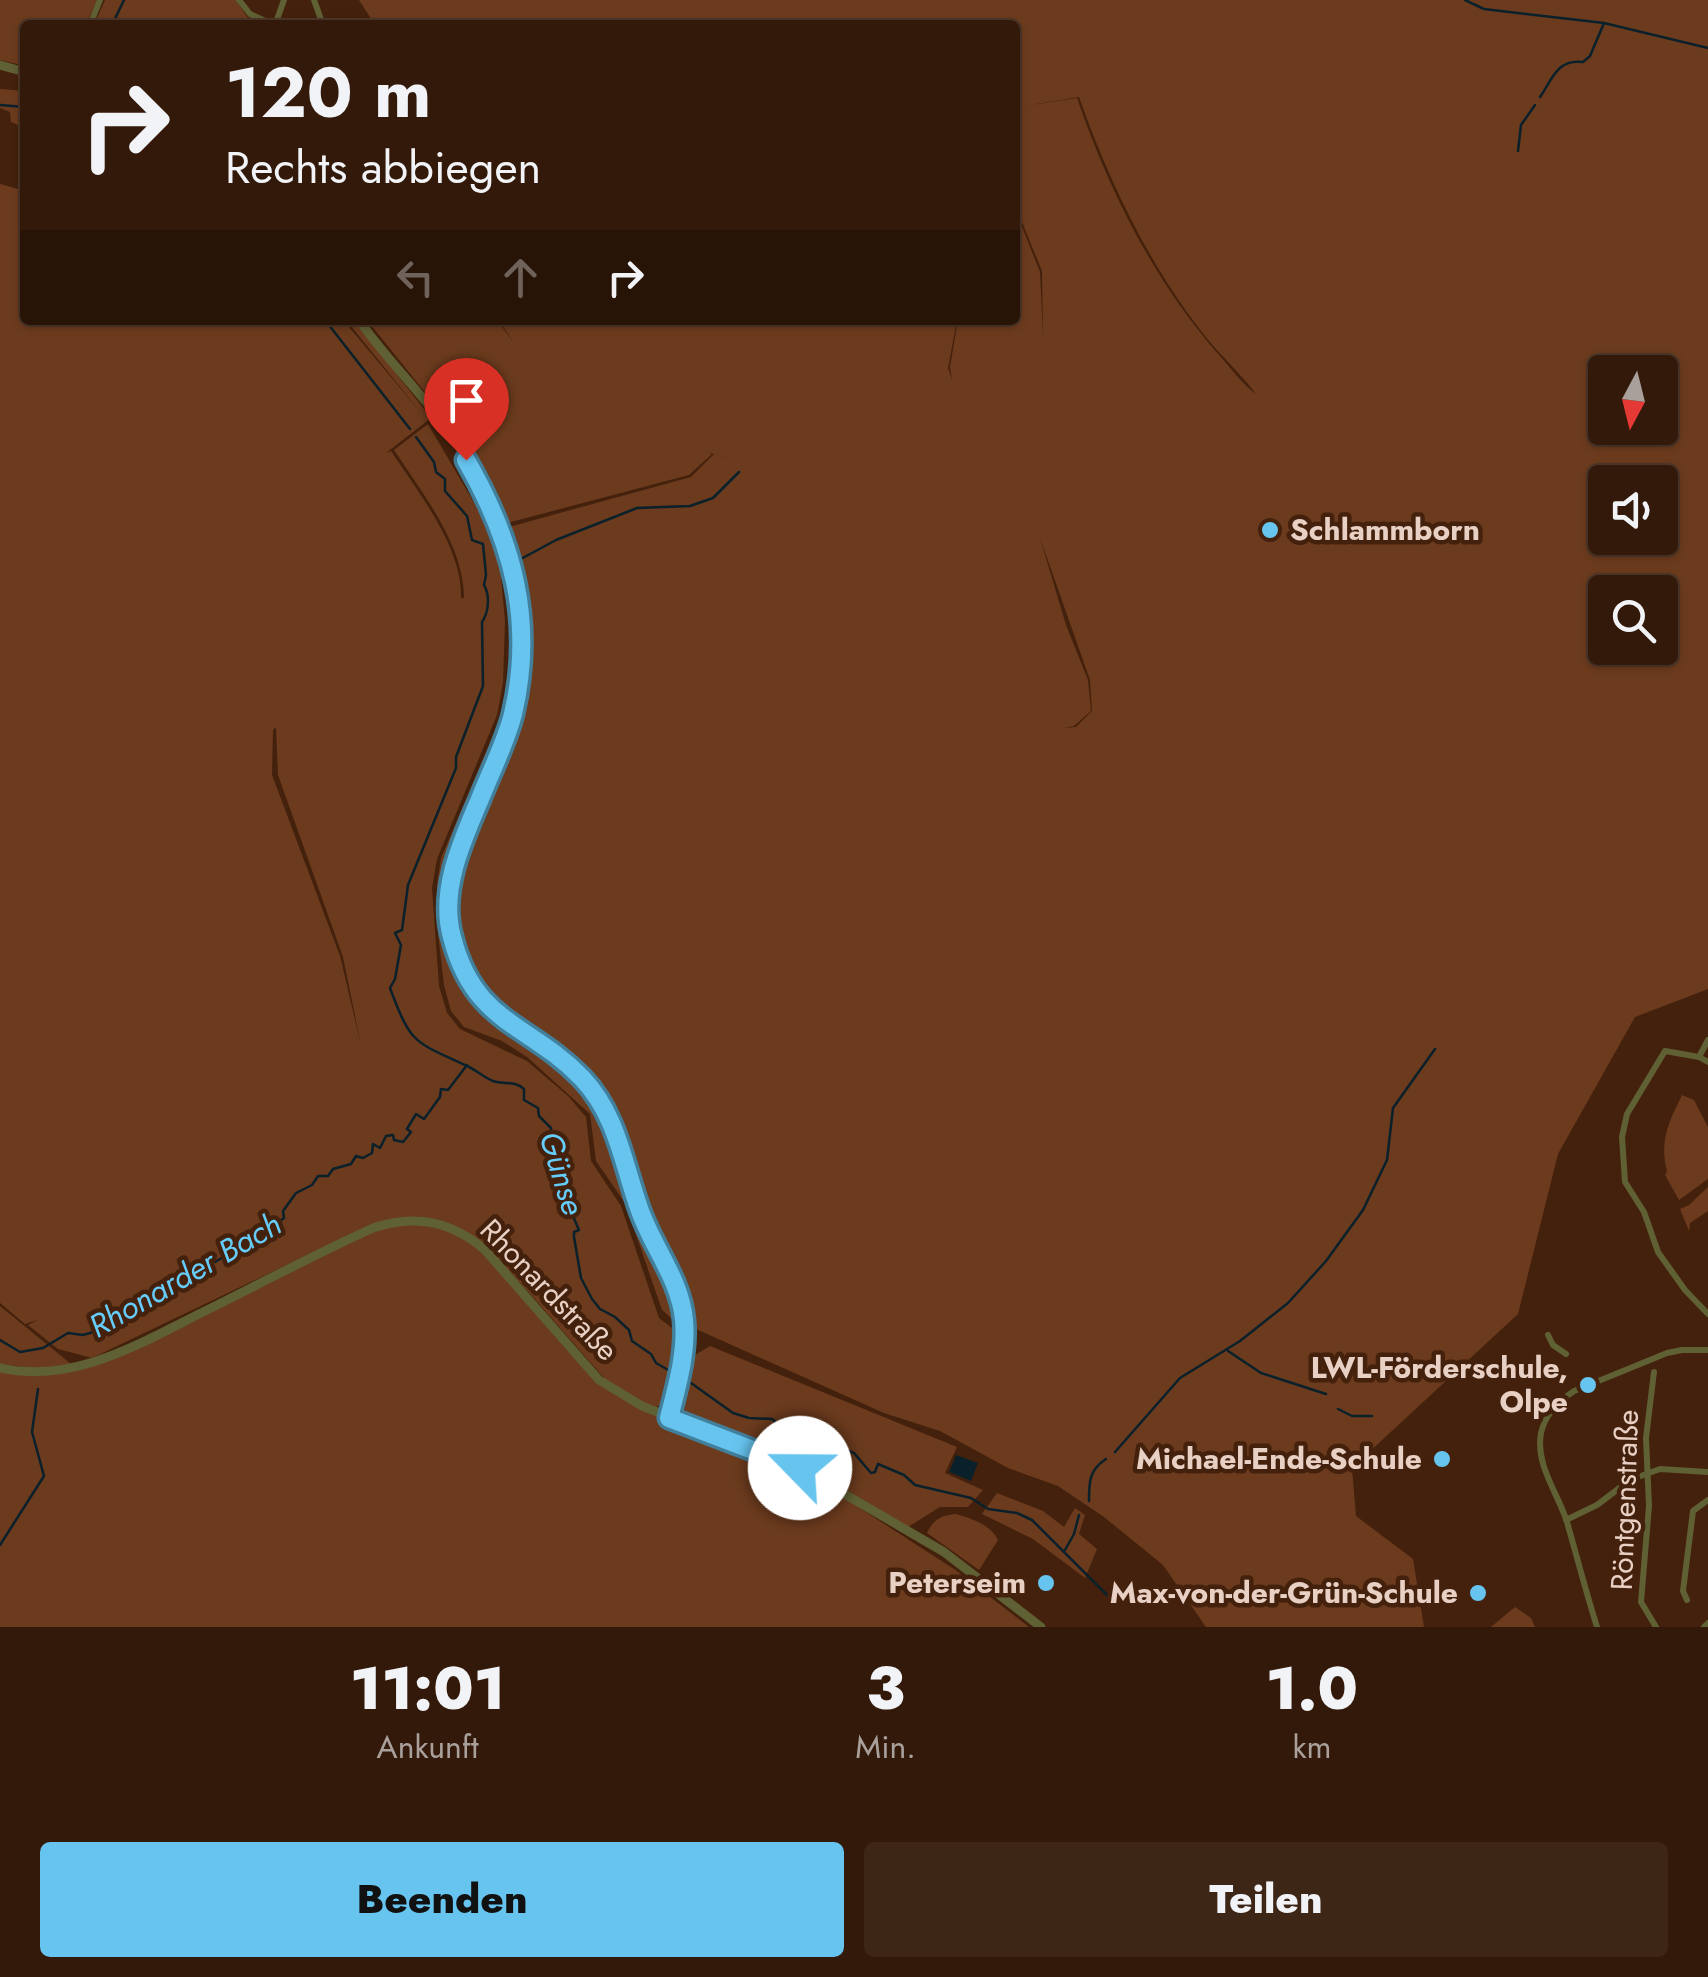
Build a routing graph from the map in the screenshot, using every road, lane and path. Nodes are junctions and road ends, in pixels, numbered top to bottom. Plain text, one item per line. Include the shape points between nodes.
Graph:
1 (239, 0) edge
2 (264, 20) edge
3 (363, 325) edge
4 (1708, 1040) edge
5 (1700, 1056) junction
6 (1708, 1062) edge
7 (1707, 1312) edge
8 (1548, 1335) dead end
9 (1708, 1350) edge
10 (1566, 1354) dead end
11 (0, 1368) edge
12 (1654, 1372) dead end
13 (669, 1418) junction
14 (1708, 1472) edge
15 (1646, 1474) junction
16 (1708, 1500) edge
17 (1566, 1520) junction
18 (1687, 1600) dead end
19 (1041, 1627) edge
20 (1597, 1627) edge
21 (1656, 1627) edge

1 - 2 street
3 - 13 street via 466,460 498,518 520,603 512,716 451,886 450,931 458,961 484,1004 582,1078 614,1128 684,1318
4 - 5 street
5 - 6 street
5 - 7 street via 1665,1051 1627,1114 1622,1137 1627,1190 1644,1212 1658,1252
8 - 10 street
9 - 17 street via 1653,1359 1574,1391 1551,1411 1540,1452
11 - 13 street, Rhonardstraße via 48,1372 114,1355 374,1228 422,1220 476,1243 599,1380
12 - 15 street, Röntgenstraße
13 - 19 street, Rhonardstraße via 815,1476 944,1552
14 - 15 street
15 - 17 street
15 - 21 street, Röntgenstraße via 1641,1602
16 - 18 street via 1693,1510
17 - 20 street

